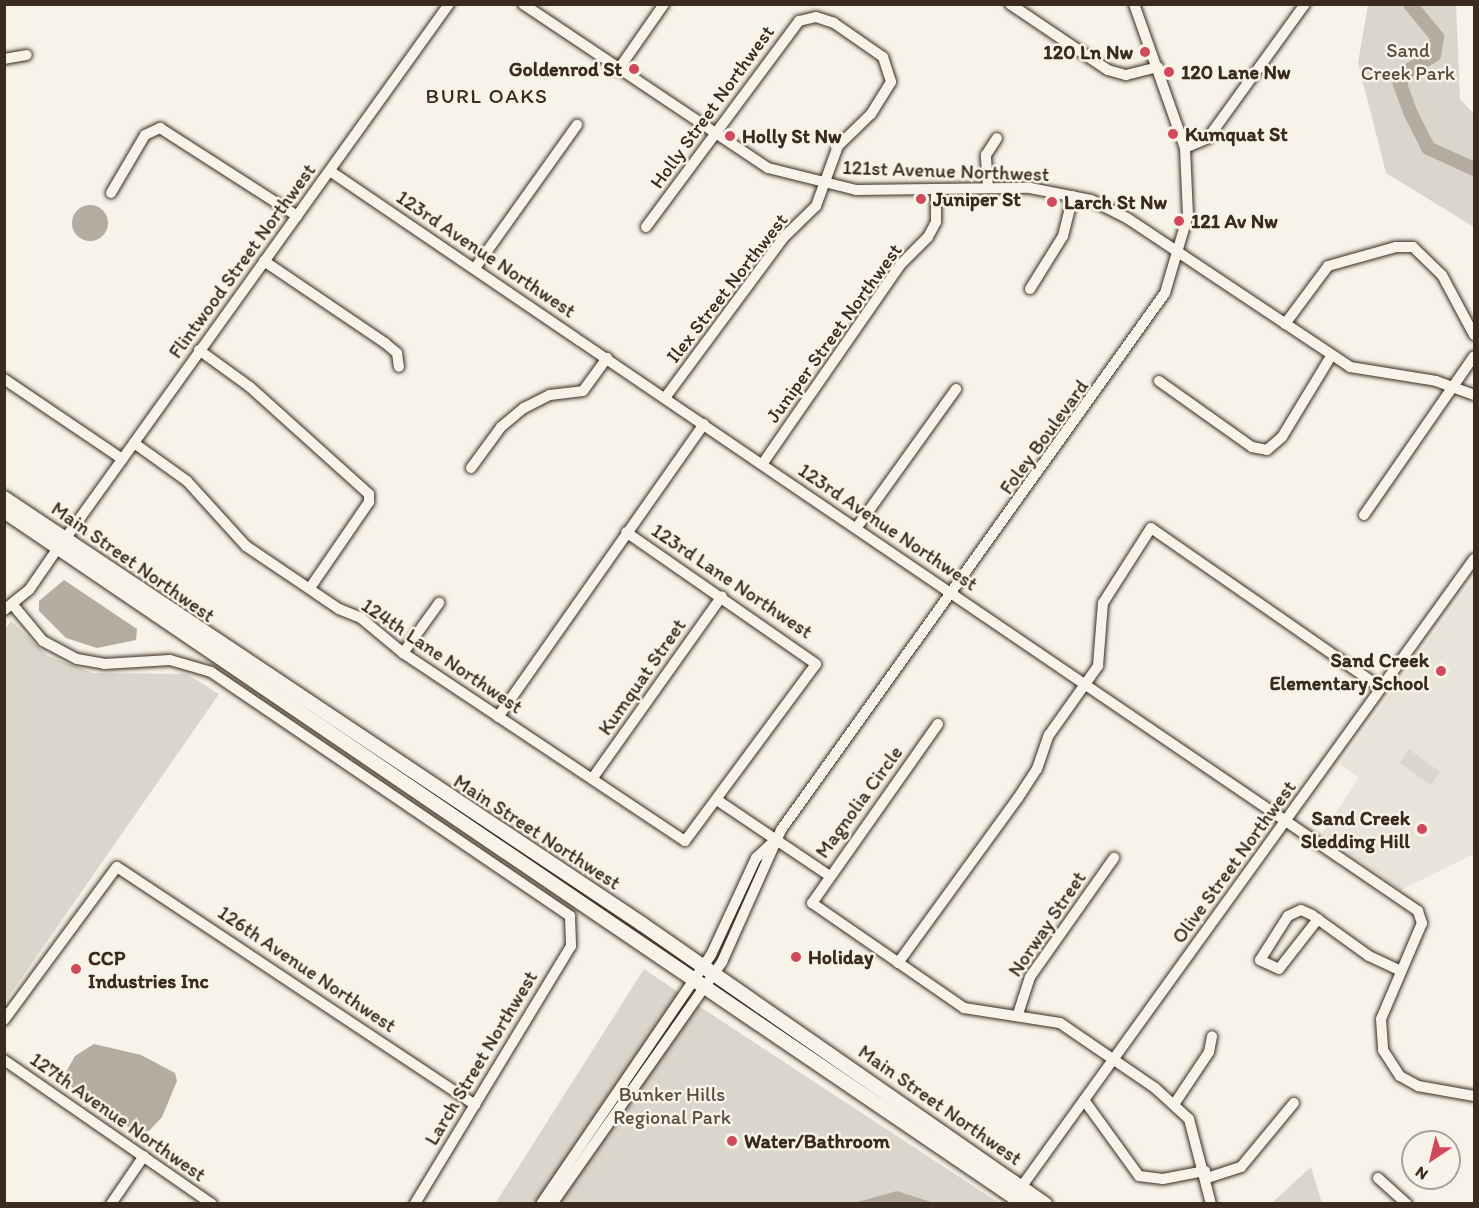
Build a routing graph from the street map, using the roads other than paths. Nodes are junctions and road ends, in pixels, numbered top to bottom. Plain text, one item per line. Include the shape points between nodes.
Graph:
1 (449, 4) edge
2 (523, 4) edge
3 (664, 4) edge
4 (1010, 4) edge
5 (1134, 4) edge
6 (1305, 4) edge
7 (27, 55) dead end
8 (4, 59) edge
9 (1158, 67) junction
10 (618, 70) junction
11 (891, 82) joint
12 (577, 125) dead end
13 (714, 135) junction
14 (997, 138) dead end
15 (1185, 148) junction
16 (330, 171) junction
17 (825, 185) junction
18 (988, 187) junction
19 (936, 189) junction
20 (111, 193) dead end
21 (1073, 196) junction
22 (297, 216) junction
23 (646, 227) dead end
24 (1178, 252) junction
25 (264, 261) junction
26 (475, 268) junction
27 (1030, 289) dead end
28 (1285, 324) junction
29 (1474, 335) edge
30 (199, 350) junction
31 (1331, 356) junction
32 (1474, 356) edge
33 (607, 358) junction
34 (399, 367) dead end
35 (4, 379) edge
36 (1159, 381) dead end
37 (1457, 387) junction
38 (956, 389) dead end
39 (1474, 395) edge
40 (665, 398) junction
41 (704, 424) junction
42 (134, 443) junction
43 (122, 459) junction
44 (763, 464) junction
45 (471, 468) dead end
46 (4, 498) edge
47 (4, 512) edge
48 (1364, 515) dead end
49 (857, 527) junction
50 (626, 532) junction
51 (62, 544) junction
52 (1474, 559) edge
53 (310, 588) junction
54 (953, 593) junction
55 (722, 596) junction
56 (439, 603) dead end
57 (9, 608) edge
58 (403, 653) junction
59 (1086, 682) junction
60 (1381, 688) junction
61 (498, 717) junction
62 (938, 724) dead end
63 (592, 779) junction
64 (717, 801) junction
65 (1288, 819) junction
66 (774, 841) junction
67 (1114, 858) dead end
68 (828, 875) junction
69 (1318, 919) junction
70 (898, 963) junction
71 (1400, 969) junction
72 (708, 970) junction
73 (699, 982) junction
74 (945, 994) junction
75 (938, 1004) dead end
76 (1018, 1014) junction
77 (4, 1020) edge
78 (1212, 1036) dead end
79 (1115, 1059) junction
80 (4, 1060) edge
81 (1474, 1096) edge
82 (1084, 1100) junction
83 (1175, 1103) junction
84 (1294, 1103) dead end
85 (475, 1105) junction
86 (144, 1156) junction
87 (1206, 1175) junction
88 (1378, 1178) dead end
89 (1022, 1186) junction
90 (111, 1203) edge
91 (212, 1203) edge
92 (415, 1203) edge
93 (541, 1203) edge
94 (552, 1203) edge
95 (1024, 1203) edge
96 (1045, 1203) edge
97 (1211, 1203) edge
98 (1407, 1203) edge

1 - 16 street, Flintwood Street Northwest
2 - 10 street, 121st Avenue Northwest
3 - 10 street
4 - 9 street via 1108,70 1126,75
5 - 9 street, Foley Boulevard
6 - 15 street via 1208,138
7 - 8 street
9 - 15 street, Foley Boulevard
10 - 13 street, 121st Avenue Northwest
11 - 13 street, Holly Street Northwest via 883,57 834,23 807,18 784,37
11 - 17 street, Ilex Street Northwest via 871,114 838,146
12 - 26 street
13 - 17 street, 121st Avenue Northwest via 768,168
13 - 23 street, Holly Street Northwest
14 - 18 street via 986,155
15 - 24 street, Foley Boulevard via 1188,215
16 - 22 street, Flintwood Street Northwest
16 - 26 street, 123rd Avenue Northwest
17 - 19 street, 121st Avenue Northwest
17 - 40 street, Ilex Street Northwest via 816,206 784,237
18 - 19 street, 121st Avenue Northwest
18 - 21 street, 121st Avenue Northwest
19 - 44 street, Juniper Street Northwest via 936,222 928,237 902,264
20 - 22 street via 145,135 160,128
21 - 24 street, 121st Avenue Northwest via 1127,218
21 - 27 street via 1063,236
22 - 25 street, Flintwood Street Northwest
24 - 28 street, 121st Avenue Northwest
24 - 54 street, Foley Boulevard via 1165,293 1145,328
25 - 30 street, Flintwood Street Northwest
25 - 34 street via 385,343 397,353
26 - 33 street, 123rd Avenue Northwest
28 - 29 street via 1328,266 1396,247 1424,252
28 - 31 street, 121st Avenue Northwest
30 - 42 street, Flintwood Street Northwest
30 - 53 street via 250,387 369,494 369,502
31 - 36 street via 1269,449 1252,447
31 - 37 street, 121st Avenue Northwest via 1370,374
32 - 37 street
33 - 40 street, 123rd Avenue Northwest
33 - 45 street via 583,391 550,395 524,408 501,427
35 - 43 street
37 - 39 street, 121st Avenue Northwest
37 - 48 street
38 - 49 street
40 - 41 street, 123rd Avenue Northwest
41 - 44 street, 123rd Avenue Northwest
41 - 50 street
42 - 43 street, Flintwood Street Northwest
42 - 53 street, 124th Lane Northwest via 187,481 246,546
43 - 51 street, Flintwood Street Northwest
44 - 49 street, 123rd Avenue Northwest
46 - 51 main road, Main Street Northwest
47 - 51 main road, Main Street Northwest
49 - 54 street, 123rd Avenue Northwest
50 - 55 street, 123rd Lane Northwest
50 - 61 street
51 - 57 street, Flintwood Street Northwest
51 - 72 main road, Main Street Northwest
51 - 73 main road, Main Street Northwest
52 - 60 street, Olive Street Northwest
53 - 58 street, 124th Lane Northwest via 362,618
54 - 59 street, 123rd Avenue Northwest
54 - 66 street, Foley Boulevard
55 - 63 street, Kumquat Street
55 - 64 street, 123rd Lane Northwest via 816,664
56 - 58 street
57 - 85 street, Larch Street Northwest via 44,641 77,660 104,664 170,660 211,672 561,908 574,929 571,946
58 - 61 street, 124th Lane Northwest
59 - 60 street via 1102,649 1103,603 1151,528
59 - 65 street, 123rd Avenue Northwest
59 - 70 street via 1049,735 1037,769 1018,798
60 - 65 street, Olive Street Northwest
61 - 63 street, 124th Lane Northwest
62 - 68 street, Magnolia Circle
63 - 64 street, 124th Lane Northwest via 685,842
64 - 66 street
65 - 71 street, 123rd Avenue Northwest via 1423,917
65 - 79 street, Olive Street Northwest
66 - 68 street
66 - 72 street, Foley Boulevard via 742,922
67 - 76 street, Norway Street via 1030,977
68 - 70 street, Magnolia Circle via 812,903
69 - 69 street via 1279,969 1260,960 1292,912 1301,910
69 - 71 street via 1369,956
70 - 74 street
71 - 81 street via 1381,1019 1389,1065 1418,1086
72 - 73 street, Foley Boulevard
72 - 89 main road, Main Street Northwest
73 - 93 street
73 - 94 street
73 - 95 main road, Main Street Northwest
74 - 75 street
74 - 76 street via 974,1012
76 - 79 street via 1060,1023
77 - 85 street, 126th Avenue Northwest via 117,867
78 - 83 street via 1209,1052
79 - 82 street, Olive Street Northwest
79 - 83 street
80 - 86 street, 127th Avenue Northwest
82 - 87 street via 1139,1176 1163,1179
82 - 89 street, Olive Street Northwest
83 - 87 street via 1196,1136
84 - 87 street via 1240,1167
85 - 92 street, Larch Street Northwest
86 - 90 street
86 - 91 street, 127th Avenue Northwest
87 - 97 street
88 - 98 street
89 - 96 main road, Main Street Northwest

